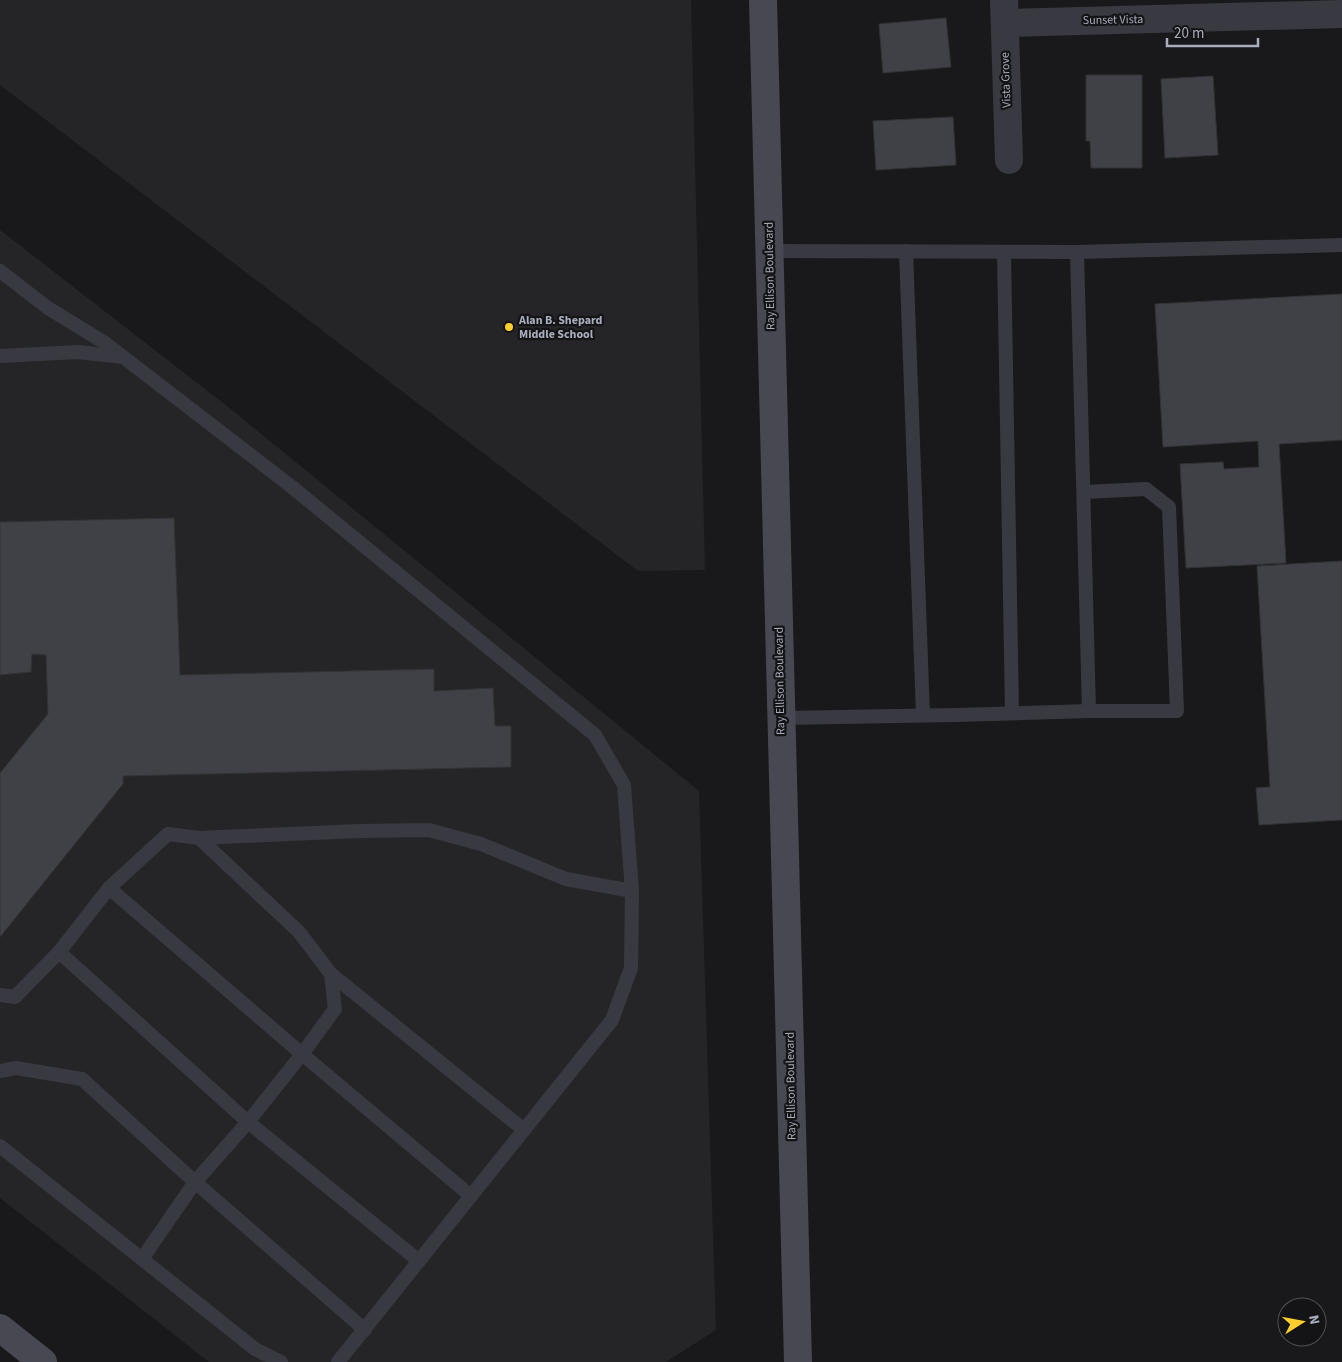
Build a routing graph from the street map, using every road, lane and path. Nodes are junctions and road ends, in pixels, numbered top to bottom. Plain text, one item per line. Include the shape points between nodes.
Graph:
1 (763, 0) edge
2 (1005, 11) edge
3 (1342, 14) edge
4 (1008, 160) dead end
5 (1342, 245) edge
6 (769, 250) junction
7 (906, 251) junction
8 (1004, 252) junction
9 (1078, 252) junction
10 (0, 271) edge
11 (0, 356) edge
12 (124, 357) junction
13 (1084, 492) junction
14 (1089, 711) junction
15 (1012, 713) junction
16 (923, 716) junction
17 (781, 718) junction
18 (199, 838) junction
19 (109, 888) junction
20 (632, 891) junction
21 (59, 952) junction
22 (331, 974) junction
23 (0, 995) edge
24 (302, 1054) junction
25 (0, 1071) edge
26 (248, 1122) junction
27 (524, 1130) junction
28 (0, 1146) edge
29 (196, 1182) junction
30 (471, 1196) junction
31 (142, 1259) junction
32 (419, 1261) junction
33 (0, 1328) edge
34 (364, 1330) junction
35 (43, 1362) edge
36 (281, 1362) edge
37 (338, 1362) edge
38 (798, 1362) edge

1 - 6 main road, Ray Ellison Boulevard
2 - 3 street, Sunset Vista
2 - 4 street, Vista Grove
5 - 9 lane
6 - 7 lane
6 - 17 main road, Ray Ellison Boulevard
7 - 8 lane
7 - 16 lane
8 - 9 lane
8 - 15 lane
9 - 13 lane
10 - 12 lane via 48,308
11 - 12 lane via 76,352
12 - 20 lane via 292,487 595,735 624,785
13 - 14 lane
13 - 14 lane via 1146,489 1169,507 1177,710
14 - 15 lane
15 - 16 lane
16 - 17 lane
17 - 38 main road, Ray Ellison Boulevard
18 - 19 lane via 168,834
18 - 20 lane via 429,830 481,844 566,879
18 - 22 lane via 300,932
19 - 21 lane
19 - 24 lane
20 - 27 lane via 631,968 612,1020
21 - 23 lane via 15,997
21 - 26 lane
22 - 24 lane via 336,1009
22 - 27 lane
24 - 26 lane
24 - 30 lane
25 - 29 lane via 16,1068 82,1079
26 - 29 lane
26 - 32 lane
27 - 30 lane
28 - 31 lane
29 - 31 lane
29 - 34 lane
30 - 32 lane
31 - 36 lane via 254,1349
32 - 34 lane
33 - 35 main road
34 - 37 lane

